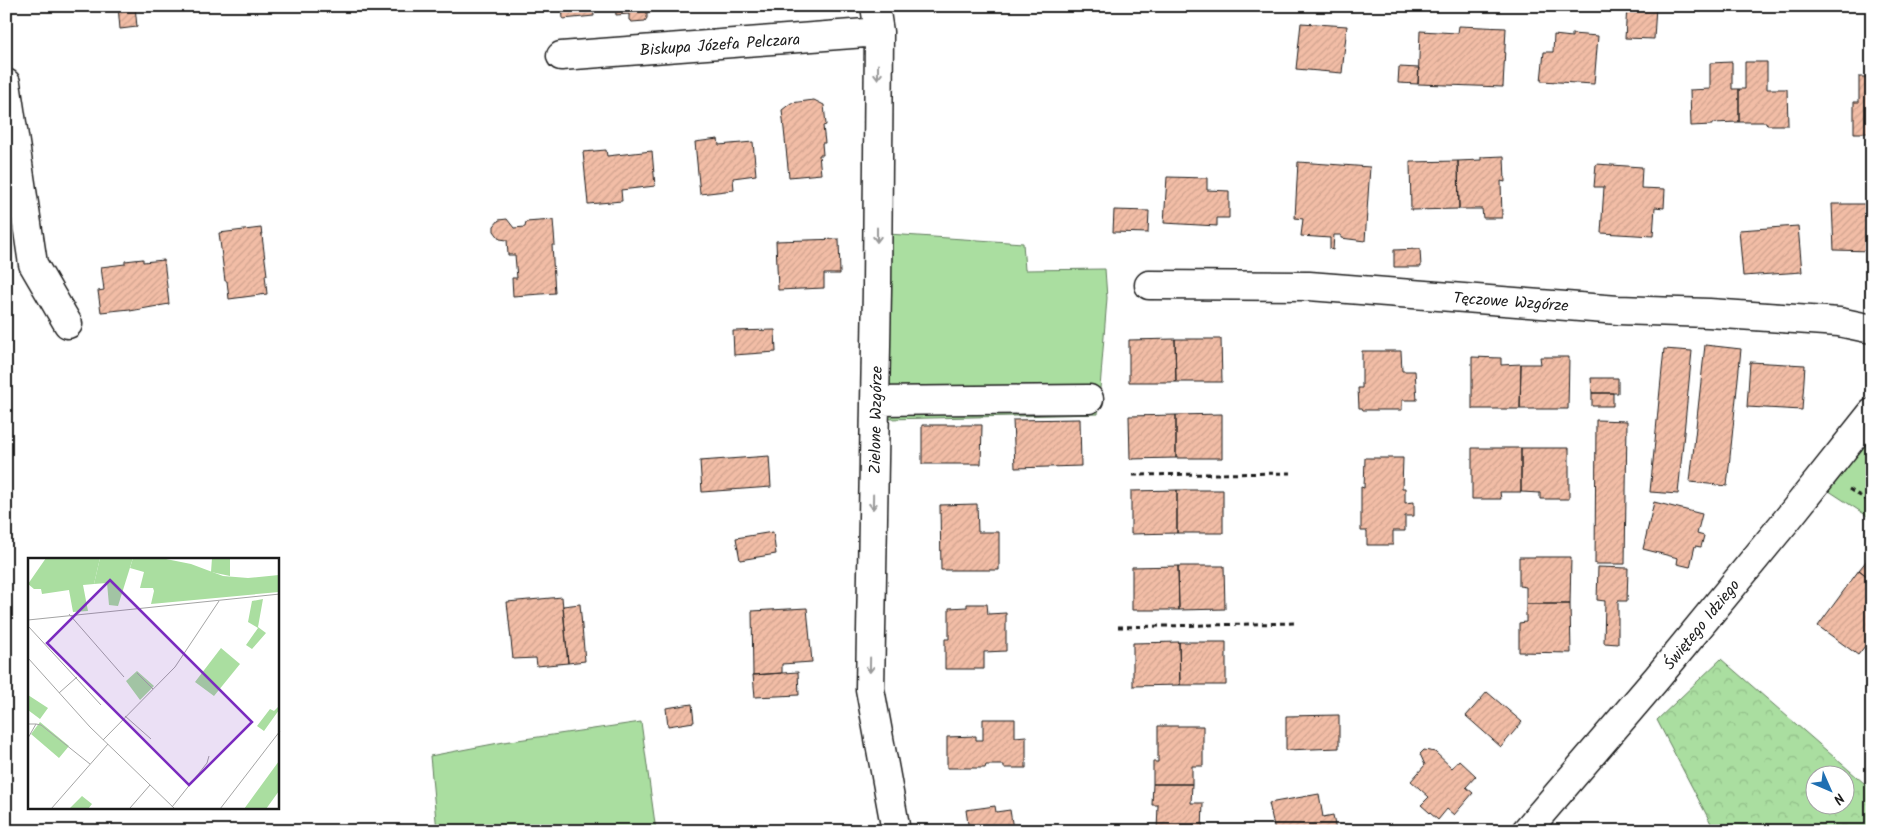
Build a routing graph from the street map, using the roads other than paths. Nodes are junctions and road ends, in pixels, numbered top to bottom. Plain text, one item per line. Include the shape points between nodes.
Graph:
1 (877, 19) edge
2 (561, 56) dead end
3 (6, 83) edge
4 (1149, 285) dead end
5 (68, 324) dead end
6 (1872, 329) edge
7 (1089, 399) dead end
8 (875, 401) junction
9 (1872, 413) edge
10 (896, 831) edge
11 (1526, 831) edge

1 - 2 street, Biskupa Józefa Pelczara
1 -> 8 street, Zielone Wzgórze
3 - 5 street via 33,264
4 - 6 street, Tęczowe Wzgórze via 1309,286 1608,309 1709,312 1839,322
7 - 8 street
8 -> 10 street, Zielone Wzgórze via 870,689
9 - 11 street, Świętego Idziego via 1657,678

